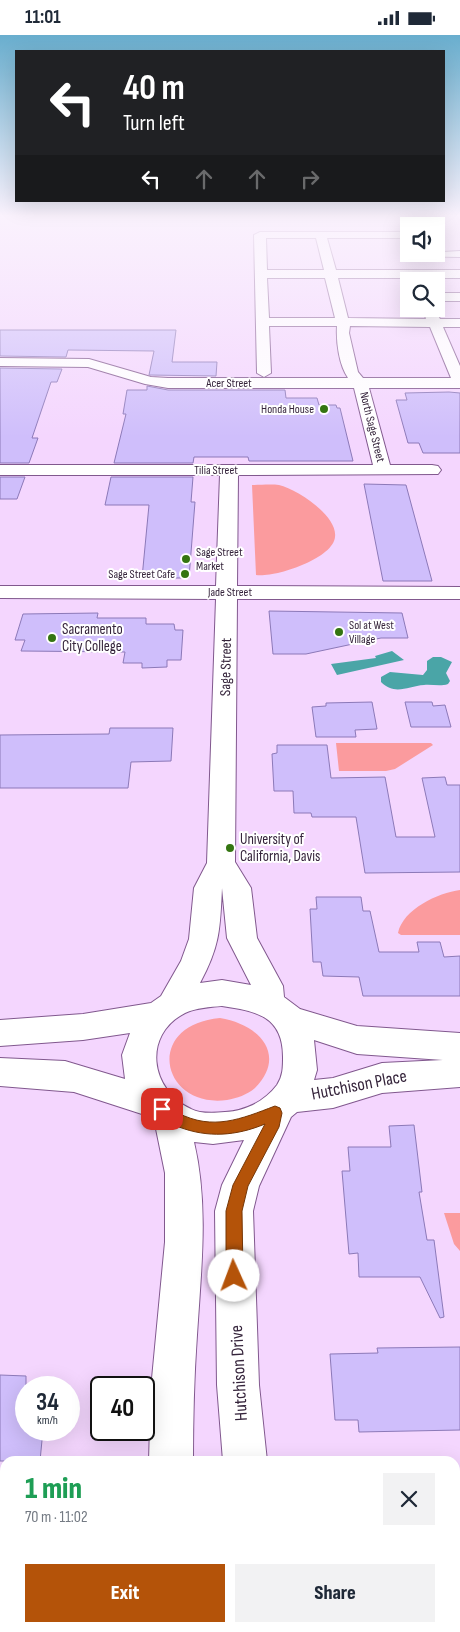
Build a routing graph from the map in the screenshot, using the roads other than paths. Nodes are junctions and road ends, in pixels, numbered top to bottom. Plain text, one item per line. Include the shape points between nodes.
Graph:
1 (261, 289) edge
2 (334, 289) edge
3 (445, 297) edge
4 (460, 297) edge
5 (352, 306) dead end
6 (432, 317) edge
7 (262, 322) junction
8 (343, 323) junction
9 (357, 323) junction
10 (434, 323) junction
11 (460, 323) edge
12 (360, 337) dead end
13 (0, 362) edge
14 (264, 373) dead end
15 (364, 377) junction
16 (460, 383) edge
17 (0, 470) edge
18 (229, 470) junction
19 (383, 470) junction
20 (432, 470) dead end
21 (0, 592) edge
22 (227, 592) junction
23 (460, 593) edge
24 (221, 863) junction
25 (166, 1009) junction
26 (279, 1011) junction
27 (0, 1033) edge
28 (460, 1047) edge
29 (0, 1072) edge
30 (460, 1073) edge
31 (282, 1105) junction
32 (162, 1109) junction
33 (171, 1456) edge
34 (245, 1456) edge

1 - 7 street
2 - 8 street, North Sage Street
3 - 4 street
5 - 9 street
6 - 10 street
7 - 8 street
7 - 14 street
8 - 9 street
8 - 15 street, North Sage Street via 342,333 351,372
9 - 10 street
9 - 12 street
10 - 11 street
10 - 16 street
13 - 15 street, Acer Street via 89,363 158,383
15 - 16 street, Acer Street
15 - 19 street, North Sage Street
17 - 18 street, Tilia Street
18 - 19 street, Tilia Street
18 - 22 street, Sage Street
19 - 20 street, Tilia Street
21 - 22 street, Jade Street
22 - 23 street, Jade Street
22 - 24 street, Sage Street
24 - 25 street, Sage Street via 208,888 204,939 196,963
24 - 26 street via 237,888 242,938
25 - 26 street via 200,995 222,993 245,996
25 - 27 street via 83,1027
25 - 32 street via 148,1030 141,1045 139,1064 142,1083
26 - 28 street, Hutchison Place via 356,1040
26 - 31 street via 298,1039 301,1056 300,1076
29 - 32 street via 72,1077 120,1090
30 - 31 street, Hutchison Place via 382,1079
31 - 32 street via 246,1125 223,1129 195,1126
31 - 34 street, Hutchison Drive via 241,1185 234,1211 238,1385
32 - 33 street via 183,1173 184,1199

